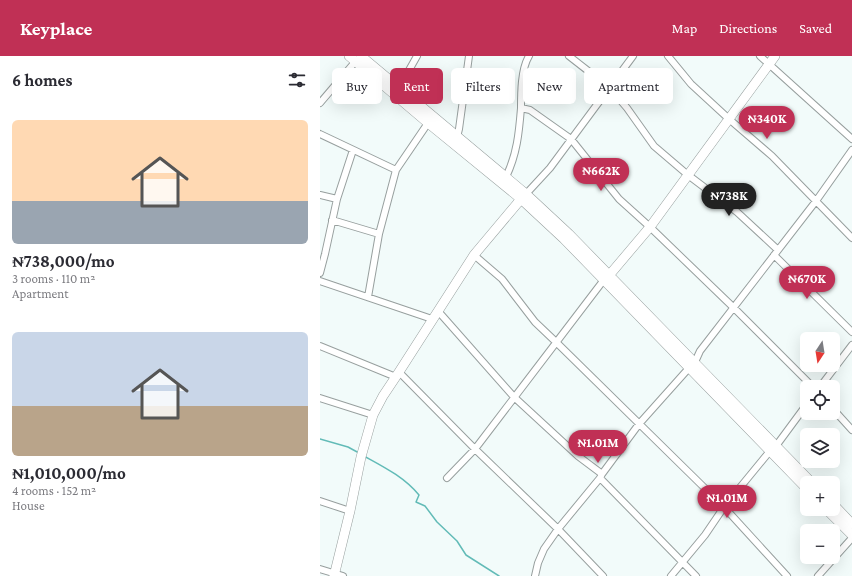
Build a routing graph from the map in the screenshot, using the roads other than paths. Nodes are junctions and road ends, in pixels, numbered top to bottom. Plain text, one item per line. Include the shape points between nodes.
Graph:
1 (417, 56) edge
2 (469, 56) edge
3 (529, 56) edge
4 (569, 56) edge
5 (633, 56) edge
6 (668, 56) edge
7 (760, 56) edge
8 (775, 56) edge
9 (355, 58) edge
10 (769, 64) junction
11 (410, 68) edge
12 (584, 68) edge
13 (624, 68) edge
14 (390, 82) edge
15 (320, 102) edge
16 (418, 104) edge
17 (598, 104) edge
18 (624, 104) edge
19 (521, 108) junction
20 (729, 119) junction
21 (428, 123) junction
22 (320, 134) edge
23 (457, 137) junction
24 (571, 139) junction
25 (852, 139) edge
26 (353, 150) junction
27 (852, 150) edge
28 (474, 156) junction
29 (396, 170) junction
30 (688, 175) junction
31 (506, 177) junction
32 (320, 195) edge
33 (524, 197) junction
34 (337, 199) junction
35 (816, 201) junction
36 (332, 220) junction
37 (650, 227) junction
38 (379, 234) junction
39 (852, 238) edge
40 (776, 252) junction
41 (323, 253) edge
42 (474, 255) junction
43 (320, 273) edge
44 (606, 278) junction
45 (320, 281) edge
46 (368, 297) junction
47 (734, 308) junction
48 (435, 315) junction
49 (852, 332) edge
50 (556, 342) junction
51 (852, 345) edge
52 (320, 346) edge
53 (692, 365) junction
54 (397, 374) junction
55 (806, 380) edge
56 (825, 380) edge
57 (514, 397) junction
58 (320, 398) edge
59 (800, 413) edge
60 (373, 415) junction
61 (840, 417) edge
62 (638, 424) junction
63 (852, 430) edge
64 (773, 448) junction
65 (475, 449) junction
66 (601, 476) junction
67 (804, 476) edge
68 (447, 478) dead end
69 (800, 481) edge
70 (320, 501) edge
71 (724, 507) junction
72 (840, 510) edge
73 (350, 511) junction
74 (832, 516) edge
75 (851, 520) edge
76 (558, 529) junction
77 (852, 537) edge
78 (682, 562) junction
79 (320, 569) edge
80 (337, 575) edge
81 (535, 576) edge
82 (603, 576) edge
83 (671, 576) edge
84 (696, 576) edge
85 (786, 576) edge
86 (818, 576) edge

1 - 11 street
2 - 23 street
3 - 19 street via 521,88
4 - 12 street
5 - 13 street
6 - 20 street via 691,84
7 - 10 street
8 - 10 main road
9 - 14 main road
9 - 15 street
9 - 21 main road
10 - 20 main road
10 - 25 street
16 - 23 main road
17 - 24 street
18 - 30 street via 654,146
19 - 24 street via 530,110
19 - 31 street via 516,150
20 - 30 main road
20 - 35 street via 772,156
21 - 28 main road
21 - 29 street
22 - 26 street
23 - 28 main road
24 - 33 street
24 - 37 street via 619,199
26 - 29 street
26 - 34 street
27 - 35 street
28 - 31 main road
28 - 33 main road
29 - 38 street
30 - 37 main road
30 - 40 street via 737,212
31 - 33 main road
32 - 34 street
33 - 42 main road
33 - 44 main road via 564,240
34 - 36 street
35 - 39 street
35 - 40 street
36 - 38 street
36 - 41 street
37 - 44 main road
37 - 47 street
38 - 46 street
40 - 47 street
40 - 49 street
41 - 43 street
42 - 48 main road
42 - 50 street via 502,279 535,322
44 - 50 street
44 - 53 main road
45 - 46 street
46 - 48 street
47 - 53 street
47 - 55 street
48 - 54 main road
48 - 57 street
50 - 57 street
50 - 62 street
51 - 56 street
52 - 54 street
53 - 62 street
53 - 64 main road
54 - 60 main road
54 - 65 street
57 - 65 street
57 - 66 street
58 - 60 street
59 - 64 street
60 - 73 main road
61 - 63 street
62 - 66 street
62 - 71 street
64 - 67 main road
64 - 69 main road
64 - 71 street
65 - 68 street
65 - 76 street
66 - 76 street
66 - 78 street
70 - 73 street
71 - 78 street
71 - 85 street
72 - 75 main road
73 - 80 main road
74 - 77 main road
76 - 81 street via 544,549
76 - 82 street
77 - 86 street
78 - 83 street
78 - 84 street
79 - 80 street

